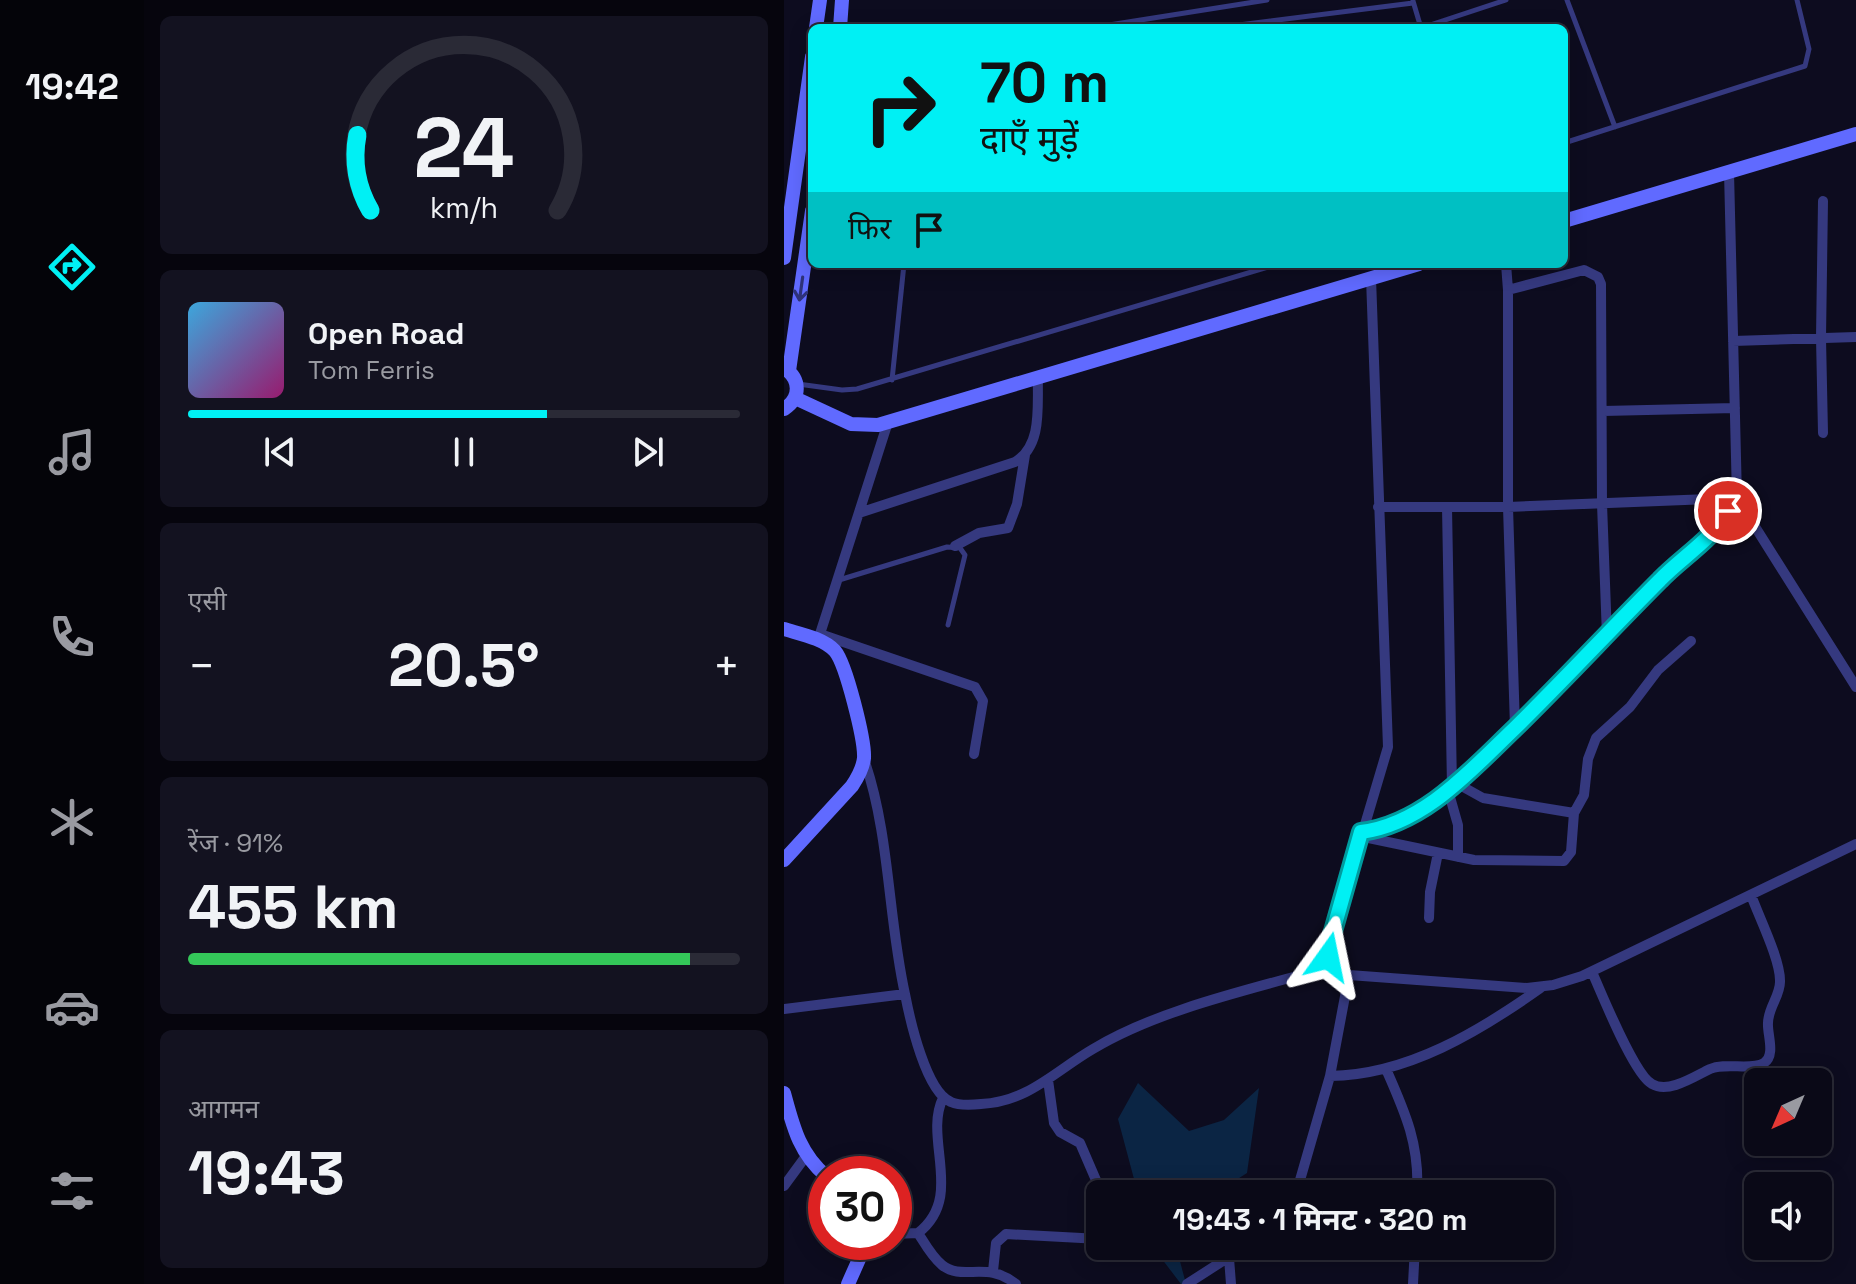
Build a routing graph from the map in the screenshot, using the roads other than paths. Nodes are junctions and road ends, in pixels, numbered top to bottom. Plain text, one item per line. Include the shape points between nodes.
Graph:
1 (820, 0) edge
2 (842, 0) edge
3 (1267, 0) edge
4 (1506, 0) edge
5 (1567, 0) edge
6 (1797, 0) edge
7 (1413, 2) edge
8 (816, 24) edge
9 (839, 24) edge
10 (1115, 24) edge
11 (1245, 24) edge
12 (1420, 24) edge
13 (1433, 24) edge
14 (808, 86) edge
15 (1615, 127) junction
16 (1856, 134) edge
17 (1568, 142) edge
18 (1729, 172) junction
19 (1823, 201) dead end
20 (1568, 220) edge
21 (808, 243) edge
22 (784, 258) edge
23 (904, 268) edge
24 (1265, 268) edge
25 (1405, 268) edge
26 (1506, 268) edge
27 (1371, 278) junction
28 (1508, 290) junction
29 (1856, 337) edge
30 (1821, 338) junction
31 (1733, 341) junction
32 (1038, 377) junction
33 (892, 380) junction
34 (790, 386) edge
35 (1735, 408) junction
36 (1603, 411) junction
37 (888, 422) junction
38 (1823, 433) dead end
39 (1025, 455) junction
40 (1734, 498) junction
41 (1602, 504) junction
42 (1378, 507) junction
43 (1447, 507) junction
44 (1508, 507) junction
45 (859, 513) junction
46 (955, 546) junction
47 (837, 581) junction
48 (948, 625) dead end
49 (784, 629) edge
50 (1607, 636) junction
51 (819, 637) junction
52 (1691, 641) dead end
53 (1856, 687) edge
54 (1515, 727) junction
55 (974, 754) dead end
56 (864, 760) junction
57 (1452, 786) junction
58 (1574, 813) junction
59 (1360, 834) junction
60 (1856, 844) edge
61 (1438, 853) junction
62 (1458, 857) junction
63 (784, 860) edge
64 (1751, 895) junction
65 (1429, 918) dead end
66 (1333, 966) junction
67 (1592, 972) junction
68 (1349, 975) junction
69 (1543, 986) junction
70 (905, 994) junction
71 (784, 1009) edge
72 (1386, 1069) junction
73 (1330, 1076) junction
74 (1048, 1080) junction
75 (784, 1093) edge
76 (943, 1098) junction
77 (806, 1156) joint
78 (1097, 1180) edge
79 (1300, 1180) edge
80 (1417, 1180) edge
81 (784, 1186) edge
82 (912, 1233) edge
83 (918, 1233) junction
84 (1086, 1238) edge
85 (859, 1260) edge
86 (1226, 1260) edge
87 (1229, 1260) edge
88 (1414, 1260) edge
89 (993, 1271) junction
90 (848, 1284) edge
91 (1016, 1284) edge
92 (1187, 1284) edge
93 (1231, 1284) edge
94 (1413, 1284) edge

1 - 8 street
2 - 9 street
3 - 10 lane
4 - 13 lane
5 - 15 lane
6 - 15 lane via 1809,49 1805,66
7 - 11 lane
7 - 12 lane
14 - 22 street
15 - 17 lane
16 - 18 street
18 - 20 street
18 - 31 street
19 - 30 street
21 -> 34 street
23 - 33 lane
24 - 33 lane
25 - 27 street
26 - 28 street
27 - 32 street
27 - 42 street
28 - 36 street via 1584,270 1598,277
28 - 44 street
29 - 30 street
30 - 31 street
30 - 38 street
31 - 35 street
32 - 37 street
32 - 39 street via 1035,430
33 - 34 lane via 842,390
34 - 37 street via 851,424
35 - 36 street
35 - 40 street
36 - 41 street
37 - 45 street
39 - 45 street
39 - 46 street via 1008,528 979,533
40 - 41 street
40 - 50 street via 1717,527
40 - 53 street
41 - 44 street
41 - 50 street
42 - 43 street
42 - 59 street via 1388,747
43 - 44 street
43 - 57 street
44 - 54 street
45 - 47 street
46 - 47 lane
46 - 48 lane via 965,555
47 - 51 street
49 - 51 street
50 - 54 street
51 - 55 street via 975,687 983,701
51 - 56 street via 840,658
52 - 58 street via 1596,738 1584,795
54 - 57 street
56 - 63 street via 852,786
56 - 70 street via 876,802
57 - 58 street via 1483,798
57 - 59 street via 1403,819
57 - 62 street
58 - 62 street via 1571,852 1564,861
59 - 61 street
59 - 66 street via 1328,949
60 - 64 street
61 - 62 street
61 - 65 street
64 - 67 street
64 - 67 street via 1780,982 1767,1020 1770,1052 1762,1064 1722,1066 1682,1082 1652,1084 1633,1059
66 - 68 street
66 - 74 street via 1127,1031
67 - 69 street
68 - 69 street
68 - 73 street
69 - 72 street via 1453,1043
70 - 71 street
70 - 76 street via 930,1080
72 - 73 street
72 - 80 street via 1410,1125
73 - 79 street
74 - 76 street via 1026,1094 992,1104 958,1104
74 - 78 street via 1054,1123 1085,1150
75 - 77 street
76 - 83 street via 937,1117 939,1200
77 - 81 street
82 - 83 street
83 - 89 street via 940,1264 952,1271
84 - 89 street via 1006,1234 996,1243
85 - 90 street
86 - 92 street
87 - 93 street
88 - 94 street
89 - 91 street

